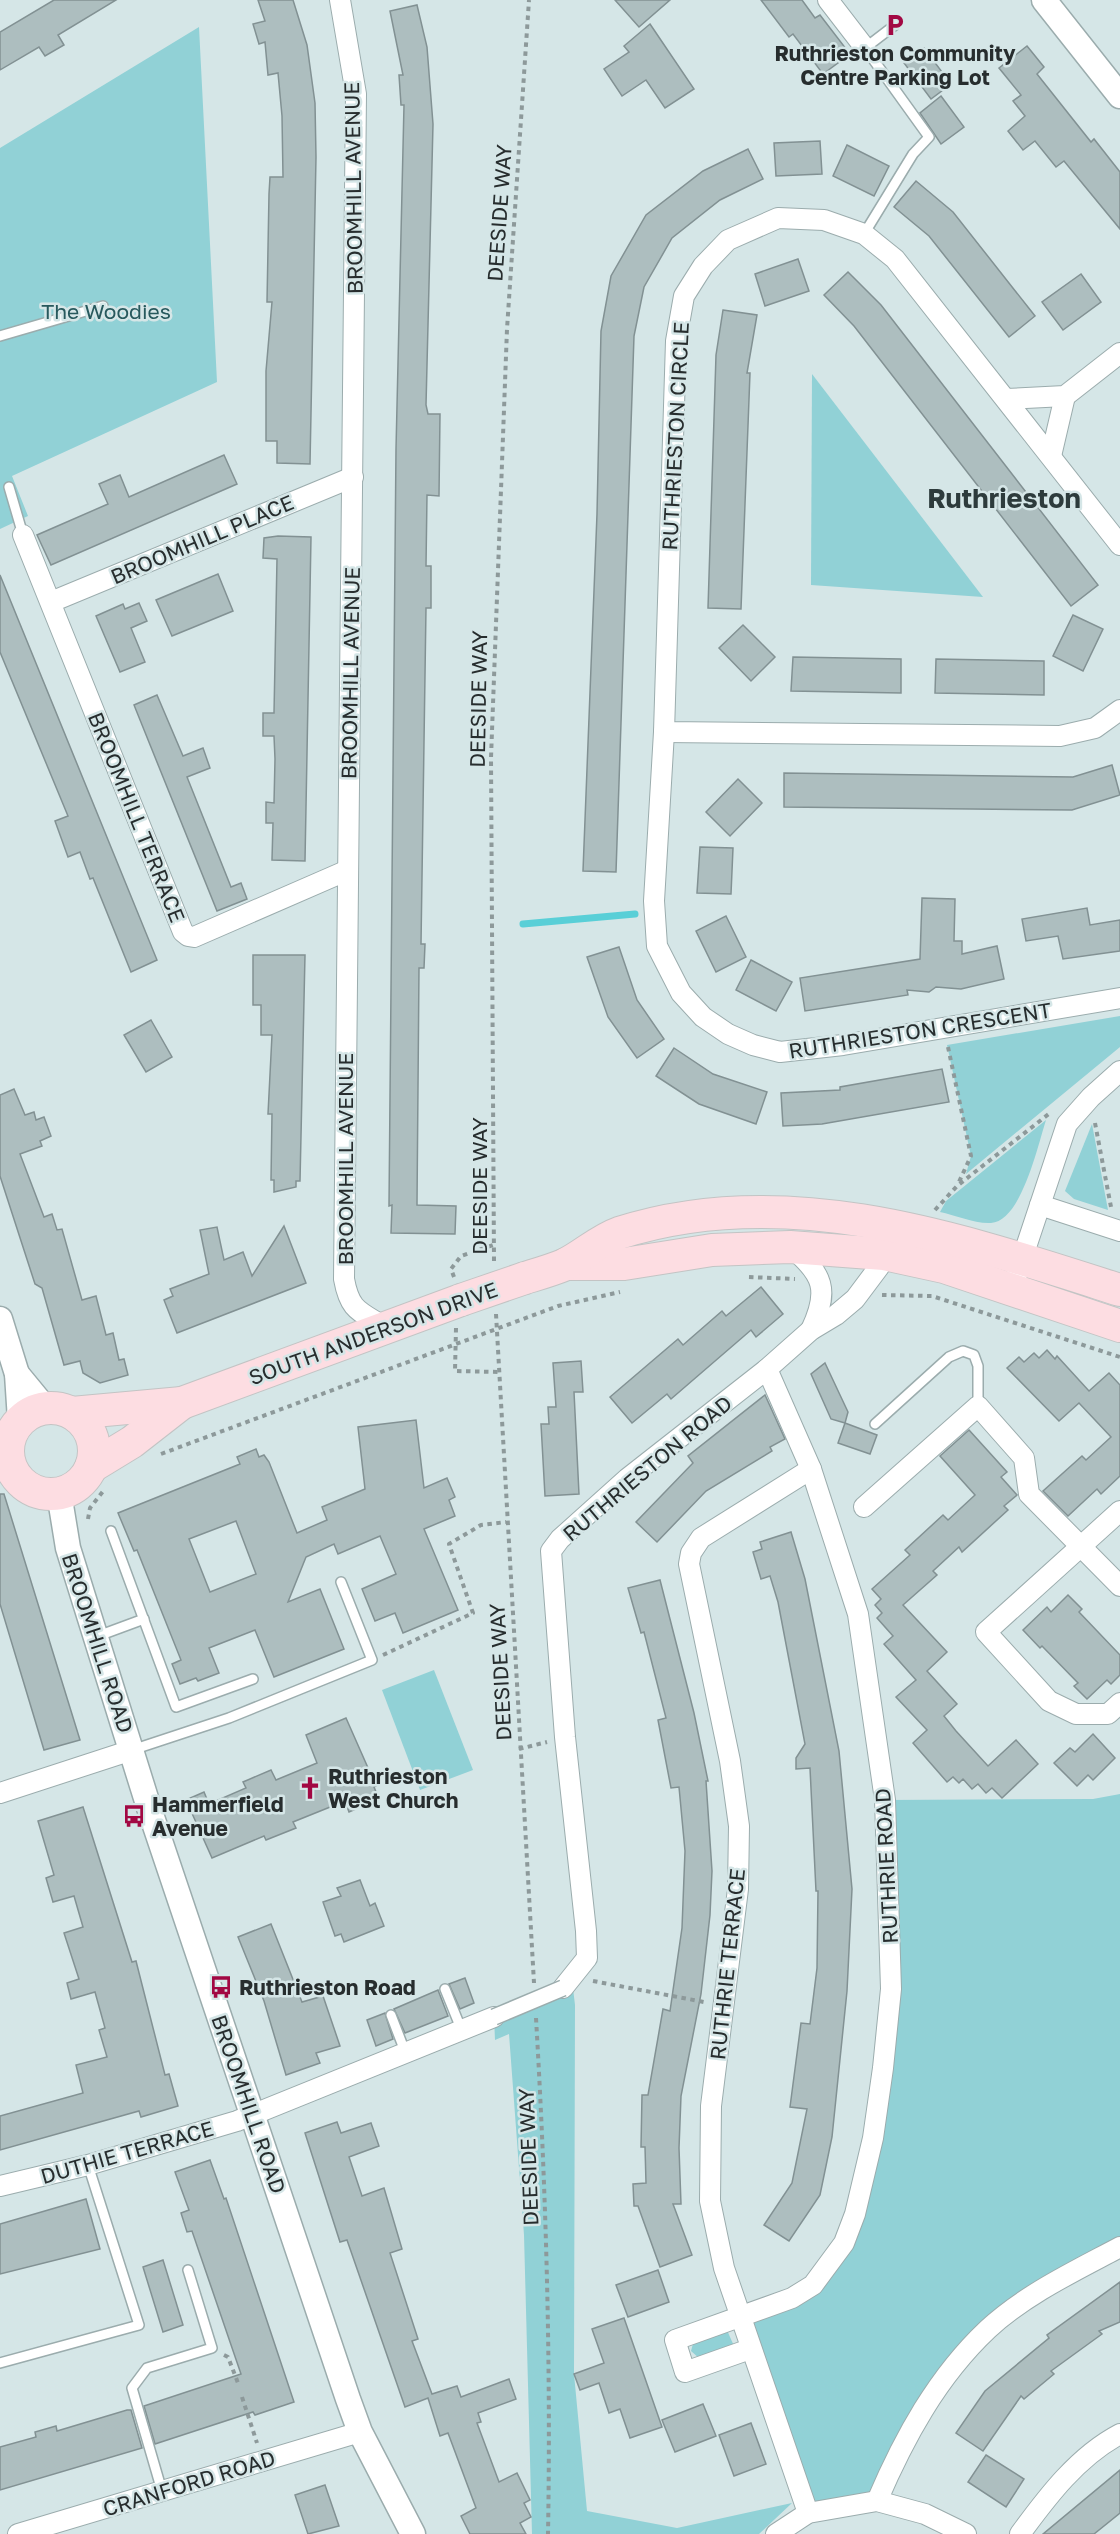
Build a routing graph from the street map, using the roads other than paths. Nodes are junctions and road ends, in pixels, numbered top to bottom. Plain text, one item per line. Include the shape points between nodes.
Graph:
1 (340, 0) edge
2 (828, 0) edge
3 (1044, 0) edge
4 (895, 25) dead end
5 (865, 48) junction
6 (1120, 96) edge
7 (864, 234) junction
8 (103, 306) dead end
9 (0, 336) edge
10 (1120, 353) edge
11 (1065, 396) junction
12 (1006, 399) junction
13 (1051, 456) junction
14 (353, 477) junction
15 (9, 487) dead end
16 (23, 535) joint
17 (1120, 545) edge
18 (51, 602) junction
19 (1120, 710) edge
20 (664, 732) junction
21 (348, 870) junction
22 (1120, 998) edge
23 (1120, 1071) edge
24 (1040, 1205) junction
25 (887, 1224) junction
26 (1114, 1229) edge
27 (790, 1247) junction
28 (884, 1254) junction
29 (1023, 1259) junction
30 (565, 1264) junction
31 (1012, 1289) junction
32 (1120, 1290) edge
33 (0, 1320) edge
34 (1120, 1326) edge
35 (386, 1328) junction
36 (811, 1329) junction
37 (767, 1369) junction
38 (182, 1402) junction
39 (978, 1406) junction
40 (875, 1424) dead end
41 (29, 1426) edge
42 (811, 1469) junction
43 (101, 1475) junction
44 (11, 1485) edge
45 (59, 1493) junction
46 (864, 1508) dead end
47 (1120, 1511) edge
48 (111, 1530) dead end
49 (1082, 1546) junction
50 (341, 1582) dead end
51 (1120, 1586) edge
52 (144, 1619) junction
53 (96, 1636) junction
54 (253, 1679) dead end
55 (1120, 1703) edge
56 (132, 1750) junction
57 (0, 1793) edge
58 (563, 1988) joint
59 (445, 1989) dead end
60 (391, 2015) dead end
61 (494, 2016) joint
62 (462, 2031) junction
63 (406, 2054) junction
64 (253, 2115) junction
65 (88, 2165) junction
66 (0, 2186) edge
67 (1120, 2247) edge
68 (188, 2270) dead end
69 (740, 2316) junction
70 (750, 2349) junction
71 (0, 2363) edge
72 (360, 2432) junction
73 (1120, 2434) edge
74 (162, 2491) junction
75 (878, 2501) junction
76 (808, 2513) junction
77 (18, 2534) edge
78 (413, 2534) edge
79 (776, 2534) edge
80 (966, 2534) edge
81 (1020, 2534) edge

1 - 14 street, BROOMHILL AVENUE via 356,94
2 - 5 street
3 - 6 street
4 - 5 lane
5 - 7 lane via 929,137 913,154
7 - 12 street, RUTHRIESTON CIRCLE via 895,259
7 - 20 street, RUTHRIESTON CIRCLE via 824,220 778,218 728,240 684,296 676,341
8 - 9 lane
10 - 11 street
11 - 12 street
11 - 13 street
12 - 13 street, RUTHRIESTON CIRCLE
13 - 17 street, RUTHRIESTON CIRCLE
14 - 18 street, BROOMHILL PLACE
14 - 21 street, BROOMHILL AVENUE
15 - 16 lane
16 - 18 street, BROOMHILL TERRACE
18 - 21 street, BROOMHILL TERRACE via 183,932 194,937
19 - 20 street via 1095,728 1060,736
20 - 22 street, RUTHRIESTON CRESCENT via 654,901 657,946 681,993 703,1017 728,1034 780,1052
21 - 35 street, BROOMHILL AVENUE via 344,1279 348,1300
23 - 24 street via 1067,1124
24 - 26 street
24 - 29 street
25 - 28 street, RUTHRIESTON ROAD
25 - 29 main road, SOUTH ANDERSON DRIVE via 954,1237
25 - 30 main road, SOUTH ANDERSON DRIVE via 831,1215 762,1213 684,1218 617,1234
27 - 28 main road, SOUTH ANDERSON DRIVE
27 - 30 main road, SOUTH ANDERSON DRIVE via 712,1250 624,1264
27 - 36 street, RUTHRIESTON ROAD via 806,1260 823,1290
28 - 31 main road, SOUTH ANDERSON DRIVE via 944,1267
28 - 36 street, RUTHRIESTON ROAD via 872,1280 860,1293 836,1315
29 - 31 street
29 - 32 main road, SOUTH ANDERSON DRIVE
30 - 35 main road, SOUTH ANDERSON DRIVE, bridge
31 - 34 main road, SOUTH ANDERSON DRIVE
33 - 41 street
35 - 38 main road, SOUTH ANDERSON DRIVE
36 - 37 street, RUTHRIESTON ROAD
37 - 42 street, RUTHRIE ROAD
37 - 58 street, RUTHRIESTON ROAD via 628,1478 551,1551 587,1958
38 - 41 main road
38 - 43 main road via 132,1442
39 - 40 lane via 978,1363 974,1355 963,1351 949,1358
39 - 46 street
39 - 49 street via 1024,1458 1029,1494
41 - 43 main road via 84,1423 92,1436
41 - 44 main road via 11,1464
42 - 69 street, RUTHRIE ROAD via 858,1614 885,1800 891,1989 873,2138 844,2243 813,2285 792,2298
42 - 69 street, RUTHRIE TERRACE via 701,1538 689,1564 730,1761 739,1826 738,1889 711,2106 710,2201 724,2268
43 - 45 main road
44 - 45 main road
45 - 53 street, BROOMHILL ROAD via 68,1548
47 - 49 street
48 - 52 lane
49 - 51 street
49 - 55 street via 986,1632 1049,1701 1076,1714 1108,1714
50 - 56 lane via 372,1660 229,1718
52 - 53 lane
52 - 54 lane via 176,1707
53 - 56 street, BROOMHILL ROAD
56 - 57 street
56 - 64 street, BROOMHILL ROAD
58 - 61 street, bridge
59 - 62 lane
60 - 63 lane
61 - 62 street
62 - 63 street
63 - 64 street
64 - 65 street, DUTHIE TERRACE
64 - 72 street, BROOMHILL ROAD
65 - 66 street, DUTHIE TERRACE
65 - 71 lane via 139,2325
67 - 75 street via 1047,2286 988,2329 936,2388 902,2444
68 - 74 lane via 212,2348 147,2368 132,2388
69 - 70 street, RUTHRIE TERRACE
69 - 70 street, RUTHRIE ROAD via 675,2340 685,2372
70 - 76 street, RUTHRIE TERRACE
72 - 74 street, CRANFORD ROAD
72 - 78 street, BROOMHILL ROAD
73 - 81 street via 1048,2495
74 - 77 street, CRANFORD ROAD
75 - 76 street
75 - 80 street via 925,2514
76 - 79 street

